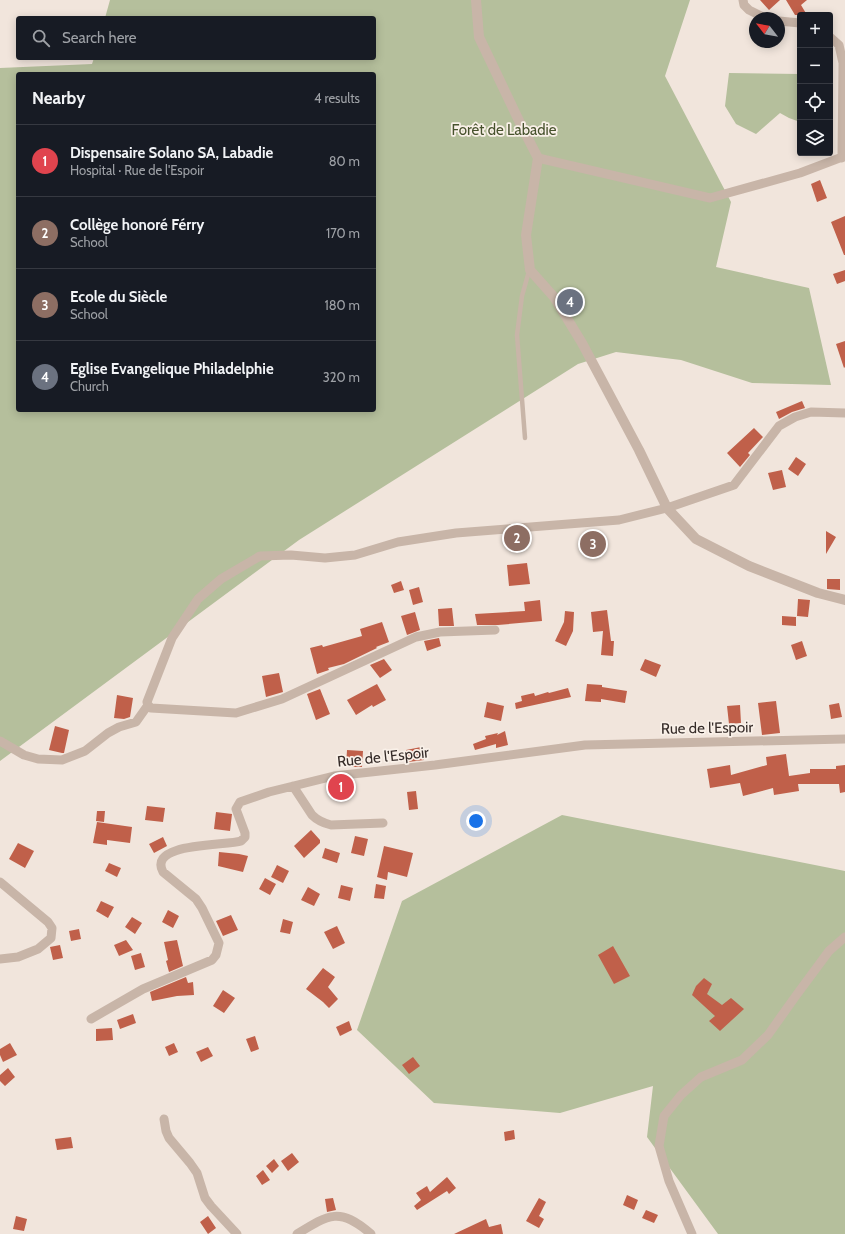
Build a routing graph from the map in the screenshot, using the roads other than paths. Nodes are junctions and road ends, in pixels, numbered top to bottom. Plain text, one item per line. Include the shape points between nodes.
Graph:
1 (476, 0) edge
2 (744, 0) edge
3 (753, 12) edge
4 (785, 22) edge
5 (797, 23) edge
6 (833, 40) edge
7 (843, 157) edge
8 (538, 158) junction
9 (530, 270) junction
10 (845, 413) edge
11 (525, 438) dead end
12 (667, 508) junction
13 (845, 600) edge
14 (495, 630) dead end
15 (148, 705) junction
16 (845, 739) edge
17 (0, 741) edge
18 (294, 786) junction
19 (383, 822) dead end
20 (0, 882) edge
21 (845, 937) edge
22 (0, 959) edge
23 (91, 1019) dead end
24 (164, 1119) dead end
25 (237, 1234) edge
26 (297, 1234) edge
27 (371, 1234) edge
28 (692, 1234) edge

1 - 8 street via 479,37
2 - 3 street via 744,5
4 - 5 street
6 - 7 street via 839,45 843,63
7 - 8 street via 800,173 710,198
8 - 9 street via 526,235
9 - 11 lane via 522,296 517,335
9 - 12 street via 554,297 582,344
10 - 12 street via 811,412 795,417 779,426 734,485
12 - 13 street via 696,538 749,566 818,593
12 - 15 street via 619,520 448,534 398,542 355,556 260,556 221,579 198,599 172,638 147,699
14 - 15 street via 440,632 416,637 282,699 236,713 151,708
15 - 17 street via 136,722 119,727 85,751 62,760 38,759 24,755
16 - 18 street, Rue de l'Espoir via 585,744 435,766 334,776
18 - 19 street via 312,815 325,823
18 - 23 street, Rue de l'Espoir via 238,804 236,811 245,833 241,842 188,847 169,853 161,863 163,872 196,899 202,908 219,943 212,960 153,984
20 - 22 street via 52,928 51,938 38,949 18,957
21 - 28 street via 829,951 768,1035 742,1060 701,1077 681,1094 664,1116 659,1146 669,1181
24 - 25 street via 168,1135 194,1168 205,1198
26 - 27 street via 312,1224 333,1216 342,1216 355,1221

